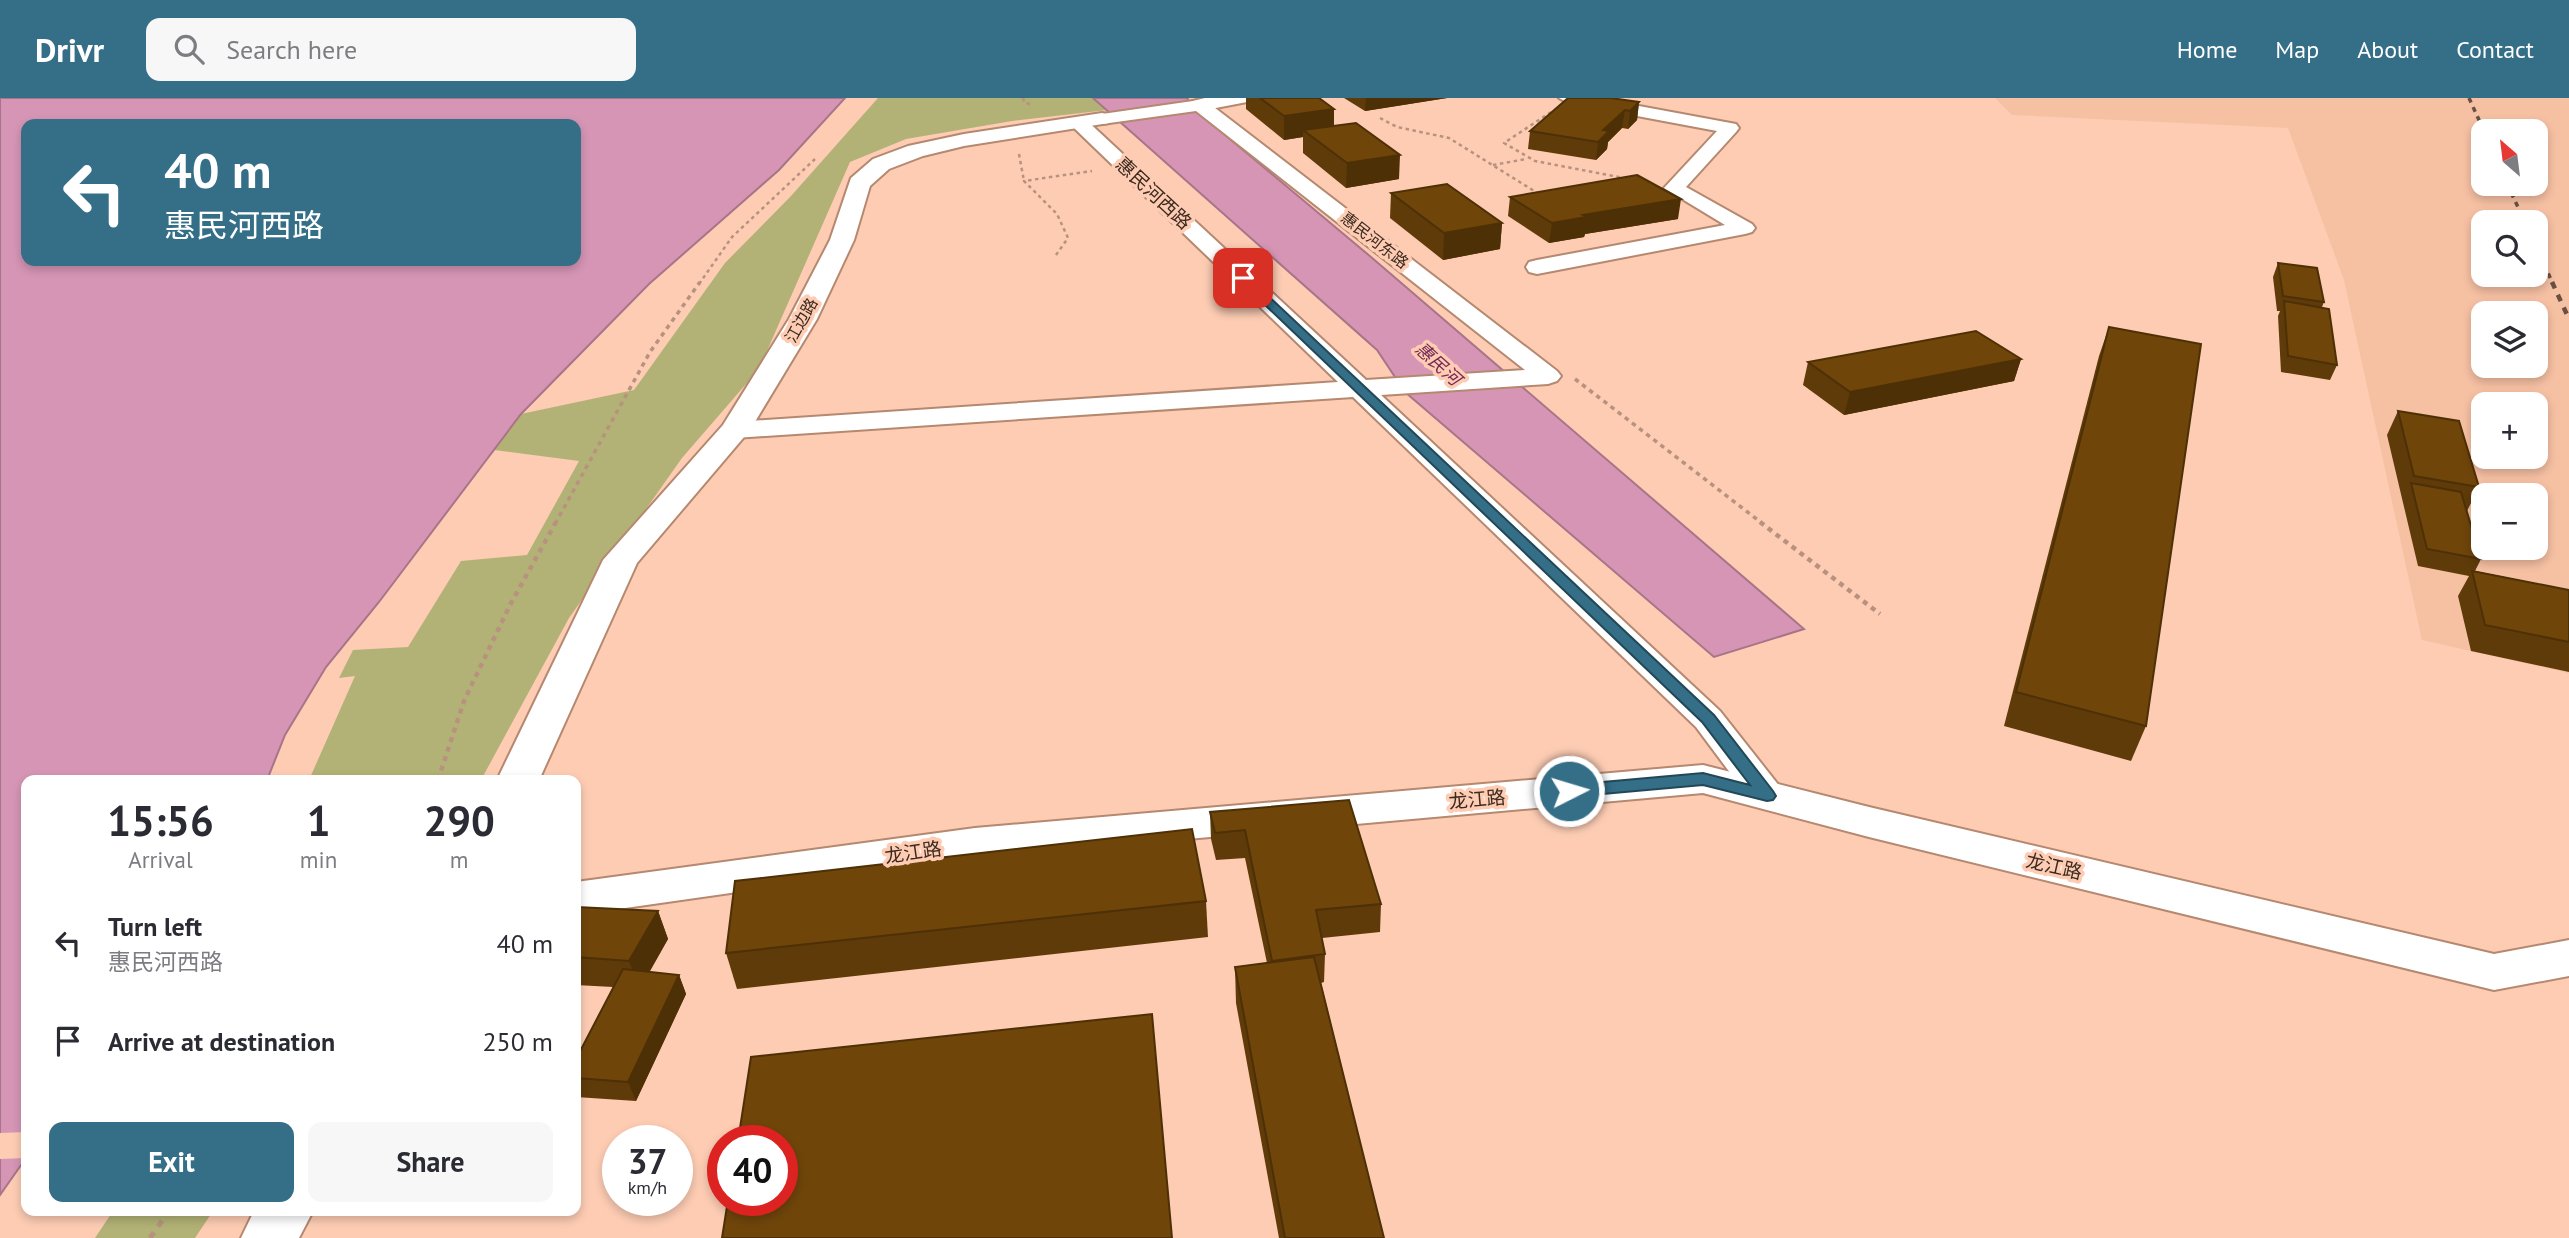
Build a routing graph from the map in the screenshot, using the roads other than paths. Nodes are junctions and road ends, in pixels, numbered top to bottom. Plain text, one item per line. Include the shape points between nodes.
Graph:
1 (1240, 98) edge
2 (1564, 102) edge
3 (1200, 105) junction
4 (1090, 120) junction
5 (1537, 267) dead end
6 (1368, 389) junction
7 (736, 430) junction
8 (521, 775) edge
9 (1767, 796) junction
10 (581, 898) edge
11 (2569, 958) edge
12 (282, 1216) edge
13 (269, 1238) edge

1 - 3 street, 江边路
2 - 5 street via 1730,128 1675,188 1745,228
3 - 4 street, 江边路
3 - 6 street, 惠民河东路 via 1540,377
4 - 6 street, 惠民河西路 via 1124,165
4 - 7 street, 江边路 via 916,152 881,164 859,183 842,240 803,319
6 - 7 street
6 - 9 street, 惠民河西路 via 1708,719
7 - 8 street, 江边路 via 621,560
9 - 10 street, 龙江路 via 1703,779 975,843
9 - 11 street, 龙江路 via 2494,972
12 - 13 street

